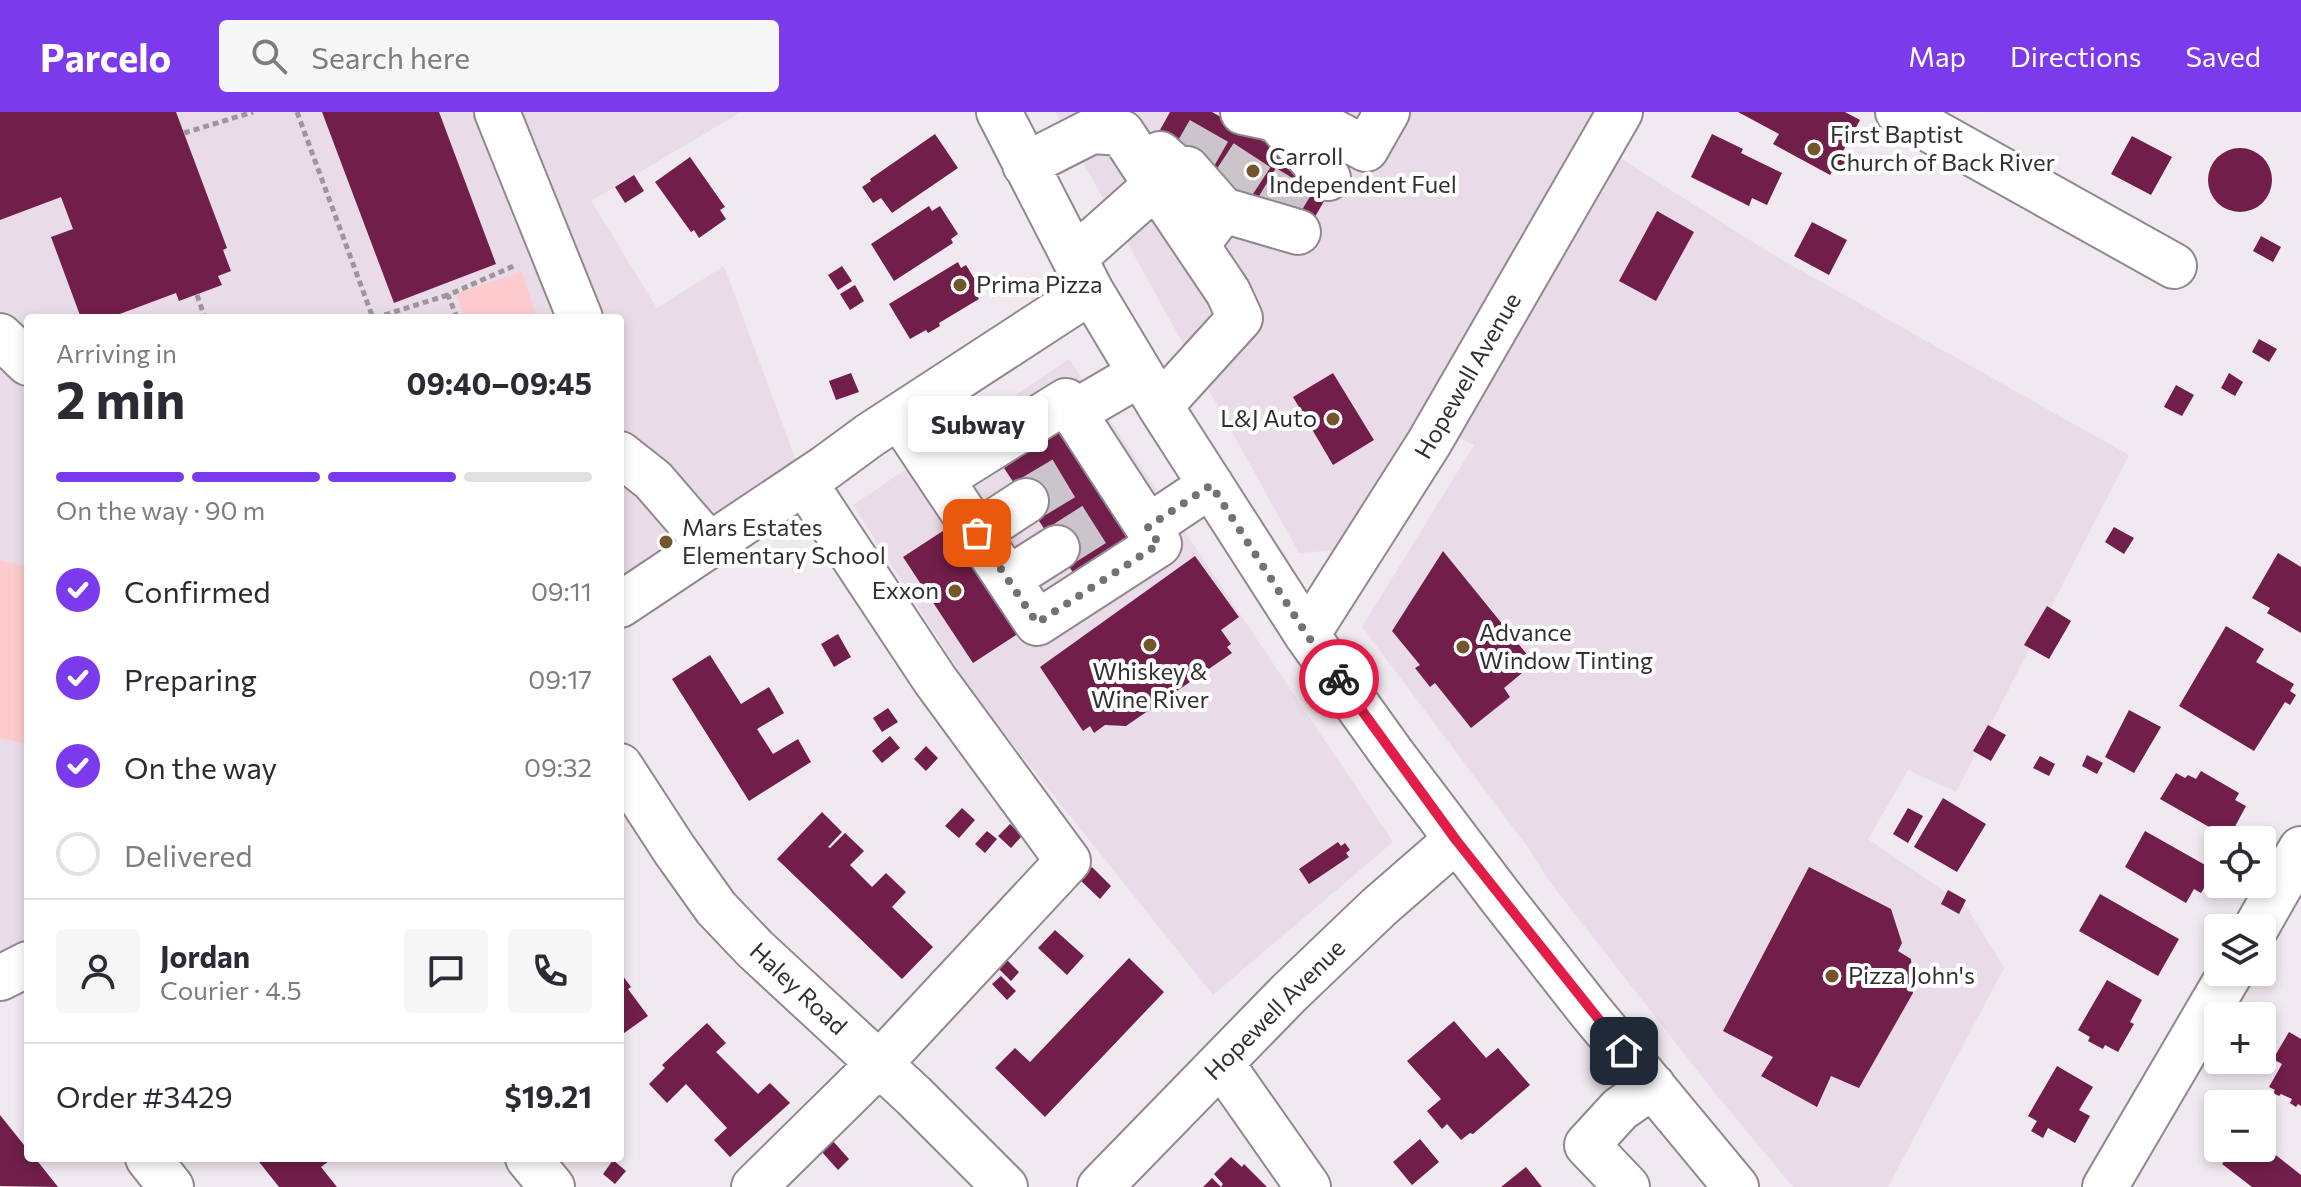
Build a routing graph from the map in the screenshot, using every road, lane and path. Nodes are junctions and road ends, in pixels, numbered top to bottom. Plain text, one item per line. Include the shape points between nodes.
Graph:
1 (253, 112) edge
2 (297, 112) edge
3 (497, 112) edge
4 (999, 112) edge
5 (1387, 112) edge
6 (1620, 112) edge
7 (1898, 112) edge
8 (1263, 118) edge
9 (1109, 122) edge
10 (184, 133) dead end
11 (1025, 165) junction
12 (1168, 169) junction
13 (1316, 171) dead end
14 (1226, 201) junction
15 (1285, 224) dead end
16 (1197, 245) junction
17 (525, 262) dead end
18 (2174, 266) dead end
19 (1082, 275) junction
20 (197, 295) dead end
21 (448, 295) junction
22 (204, 314) edge
23 (373, 314) edge
24 (387, 314) edge
25 (455, 314) edge
26 (578, 314) edge
27 (0, 336) edge
28 (24, 359) edge
29 (1150, 390) junction
30 (1073, 413) junction
31 (899, 416) junction
32 (624, 457) edge
33 (941, 479) junction
34 (804, 482) junction
35 (1211, 485) junction
36 (1026, 501) tunnel mouth
37 (1132, 512) junction
38 (977, 533) junction
39 (710, 546) junction
40 (1057, 548) tunnel mouth
41 (1008, 579) junction
42 (624, 602) edge
43 (1307, 635) junction
44 (624, 772) edge
45 (1456, 840) junction
46 (2301, 849) edge
47 (2264, 914) edge
48 (2223, 986) edge
49 (1221, 1063) junction
50 (879, 1064) junction
51 (1653, 1086) junction
52 (151, 1162) edge
53 (531, 1162) edge
54 (1728, 1184) edge
55 (171, 1187) edge
56 (552, 1187) edge
57 (754, 1187) edge
58 (1005, 1187) edge
59 (1100, 1187) edge
60 (1308, 1187) edge
61 (1627, 1187) edge
62 (2105, 1187) edge

1 - 10 path
2 - 23 path
3 - 26 street
4 - 11 street
5 - 8 street via 1366,149
6 - 43 street, Hopewell Avenue via 1429,443
7 - 18 street
8 - 13 street
9 - 11 street
9 - 12 street
11 - 19 street
12 - 14 street
12 - 16 street
12 - 19 street
14 - 15 street
14 - 16 street
16 - 29 street via 1240,318
17 - 21 path
19 - 29 street
19 - 31 street
20 - 22 path
21 - 24 path
21 - 25 path
27 - 28 street
29 - 30 street
29 - 35 street
30 - 33 street via 1066,401
30 - 37 street via 1094,460
31 - 33 street
31 - 34 street
32 - 39 street via 653,480
33 - 38 street
34 - 39 street
34 - 50 street via 935,680 1068,861
35 - 37 street
35 - 43 street
36 - 38 street
37 - 41 street via 1159,544 1037,623
38 - 41 street
39 - 42 street
40 - 41 street
43 - 45 street
44 - 50 street, Haley Road via 716,908
45 - 49 street, Hopewell Avenue via 1379,907
45 - 51 street
46 - 47 street
48 - 62 street
49 - 59 street, Hopewell Avenue
49 - 60 street
50 - 57 street
50 - 58 street, Haley Road
51 - 54 street
51 - 61 street via 1620,1109 1587,1145
52 - 55 street
53 - 56 street

